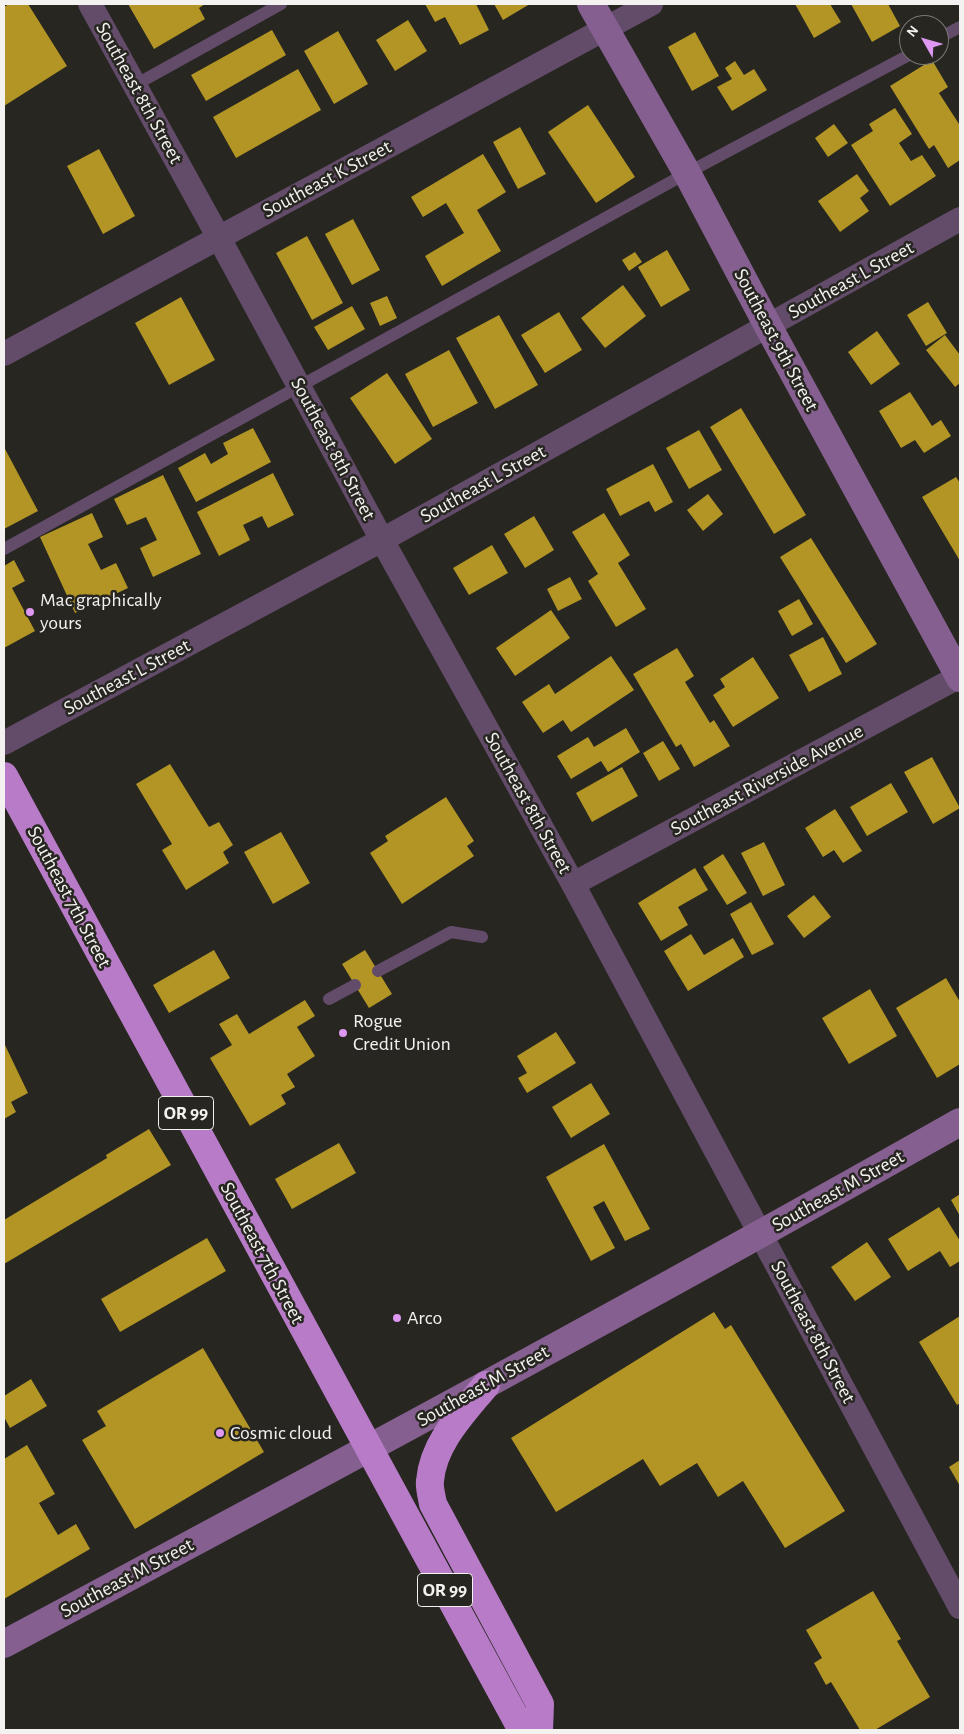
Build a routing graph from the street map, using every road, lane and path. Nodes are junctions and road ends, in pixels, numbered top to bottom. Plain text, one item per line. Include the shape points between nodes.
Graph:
1 (90, 4) edge
2 (281, 4) edge
3 (591, 4) edge
4 (651, 4) edge
5 (604, 29) junction
6 (899, 59) edge
7 (134, 85) junction
8 (687, 173) junction
9 (960, 219) edge
10 (219, 238) junction
11 (768, 326) junction
12 (4, 354) edge
13 (299, 387) junction
14 (382, 540) junction
15 (4, 549) edge
16 (960, 676) edge
17 (4, 744) edge
18 (4, 776) edge
19 (574, 884) junction
20 (482, 937) dead end
21 (378, 971) dead end
22 (355, 985) dead end
23 (329, 999) dead end
24 (960, 1122) edge
25 (761, 1235) junction
26 (486, 1385) junction
27 (368, 1449) junction
28 (960, 1606) edge
29 (4, 1644) edge
30 (522, 1730) edge
31 (539, 1730) edge

1 - 7 street, Southeast 8th Street
2 - 7 lane
3 - 5 street, Southeast 9th Street
4 - 5 street, Southeast K Street
5 - 8 street, Southeast 9th Street
5 - 10 street, Southeast K Street
6 - 8 lane
7 - 10 street, Southeast 8th Street
8 - 11 street, Southeast 9th Street
8 - 13 lane
9 - 11 street, Southeast L Street
10 - 12 street, Southeast K Street
10 - 13 street, Southeast 8th Street
11 - 14 street, Southeast L Street
11 - 16 street, Southeast 9th Street
13 - 14 street, Southeast 8th Street
13 - 15 lane
14 - 17 street, Southeast L Street
14 - 19 street, Southeast 8th Street
16 - 19 street, Southeast Riverside Avenue
18 - 27 highway, Southeast 7th Street / OR 99
19 - 25 street, Southeast 8th Street
20 - 21 lane via 450,932
22 - 23 lane
24 - 25 street, Southeast M Street
25 - 26 street, Southeast M Street
25 - 28 street, Southeast 8th Street
26 - 27 street, Southeast M Street
26 - 31 highway via 446,1435 435,1458 430,1482 433,1504 540,1704
27 - 29 street, Southeast M Street
27 - 30 highway, Southeast 7th Street / OR 99

